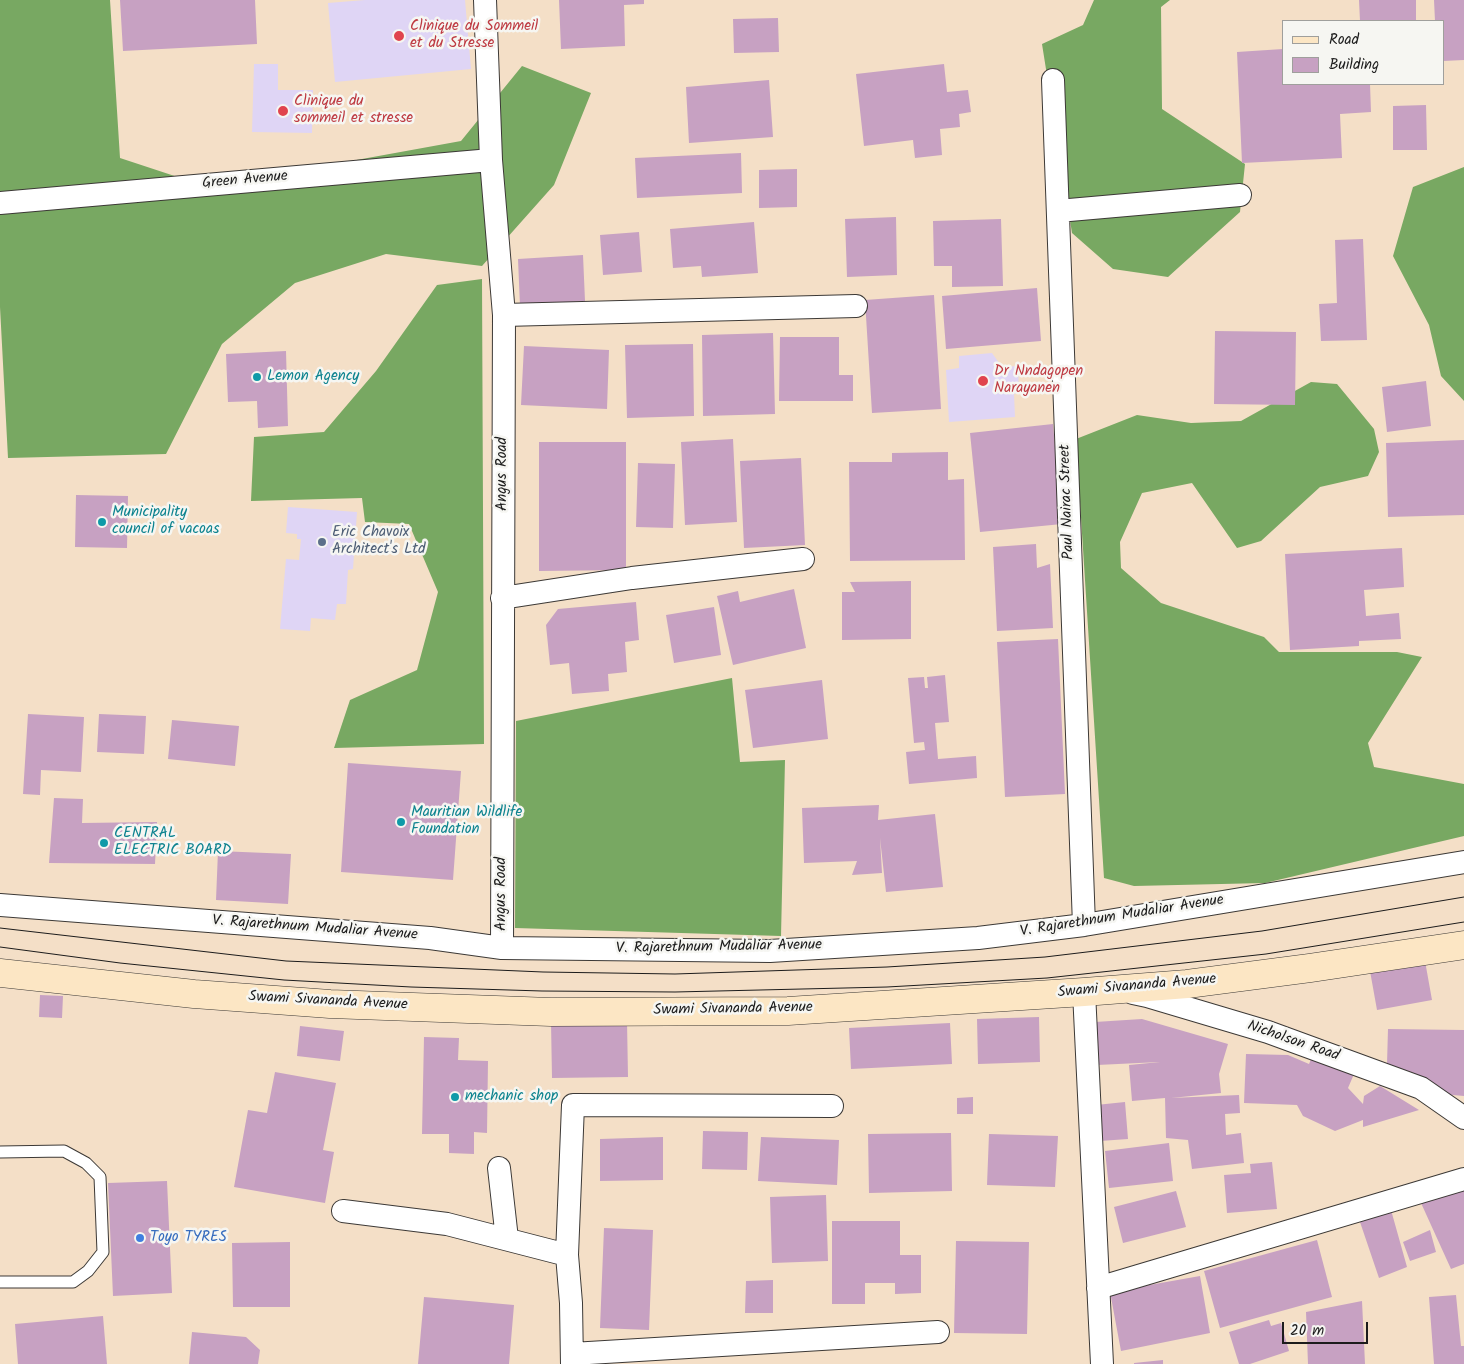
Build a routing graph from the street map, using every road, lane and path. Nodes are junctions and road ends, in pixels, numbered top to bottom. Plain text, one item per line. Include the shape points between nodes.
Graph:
1 (485, 0) edge
2 (1053, 80) dead end
3 (490, 160) junction
4 (1240, 195) dead end
5 (0, 203) edge
6 (1058, 211) junction
7 (856, 306) dead end
8 (504, 315) junction
9 (803, 559) dead end
10 (502, 598) junction
11 (1464, 862) edge
12 (0, 905) edge
13 (1084, 925) junction
14 (1464, 945) edge
15 (502, 948) junction
16 (0, 973) edge
17 (1112, 990) junction
18 (1084, 992) junction
19 (832, 1106) dead end
20 (1464, 1118) edge
21 (0, 1152) edge
22 (499, 1168) dead end
23 (1464, 1179) edge
24 (343, 1211) dead end
25 (507, 1240) junction
26 (567, 1254) junction
27 (0, 1282) edge
28 (1098, 1288) junction
29 (938, 1332) dead end
30 (572, 1359) edge
31 (1102, 1364) edge

1 - 3 street, Angus Road
2 - 6 street, Paul Nairac Street
3 - 5 street, Green Avenue
3 - 8 street, Angus Road
4 - 6 street
6 - 13 street, Paul Nairac Street
7 - 8 street
8 - 10 street, Angus Road
9 - 10 street via 632,578
10 - 15 street, Angus Road
11 - 13 street, V. Rajarethnum Mudaliar Avenue
12 - 15 street, V. Rajarethnum Mudaliar Avenue via 430,938
13 - 15 street, V. Rajarethnum Mudaliar Avenue via 978,938 770,951
14 - 17 street, Swami Sivananda Avenue via 1187,984
16 - 18 street, Swami Sivananda Avenue via 194,994 330,1004 551,1012 788,1011
17 - 18 street, Swami Sivananda Avenue
17 - 20 street, Nicholson Road via 1147,996 1268,1032 1420,1088
18 - 28 street
19 - 26 street via 573,1105
21 - 27 lane via 64,1151 86,1163 100,1177 103,1252 88,1271 73,1282
22 - 25 street
23 - 28 street
24 - 25 street via 448,1224
25 - 26 street
26 - 30 street
28 - 31 street
29 - 30 street

